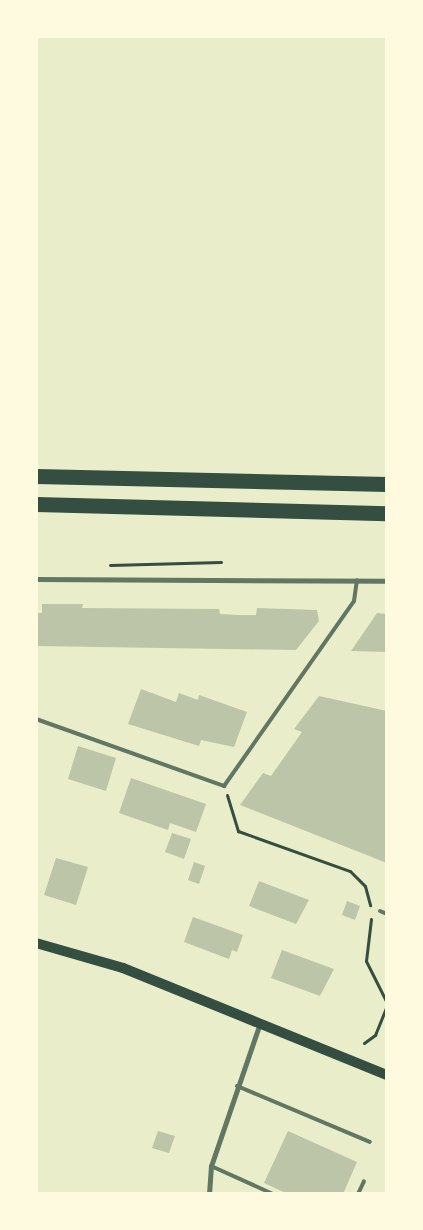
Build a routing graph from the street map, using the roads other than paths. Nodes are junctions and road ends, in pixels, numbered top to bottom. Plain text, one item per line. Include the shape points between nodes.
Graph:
1 (36, 476) edge
2 (387, 484) edge
3 (36, 504) edge
4 (387, 513) edge
5 (36, 579) edge
6 (357, 580) junction
7 (387, 581) edge
8 (36, 718) edge
9 (380, 911) dead end
10 (387, 914) edge
11 (36, 943) edge
12 (260, 1022) junction
13 (387, 1075) edge
14 (237, 1086) junction
15 (370, 1142) dead end
16 (212, 1166) junction
17 (364, 1181) dead end
18 (209, 1194) edge
19 (273, 1194) edge
20 (358, 1194) edge

1 - 2 highway
3 - 4 highway
5 - 6 street
6 - 7 street
6 - 8 lane via 354,601 224,786
9 - 10 lane
11 - 12 main road via 123,968
12 - 13 main road
12 - 14 street
14 - 15 lane
14 - 16 street
16 - 18 street
16 - 19 lane
17 - 20 lane

